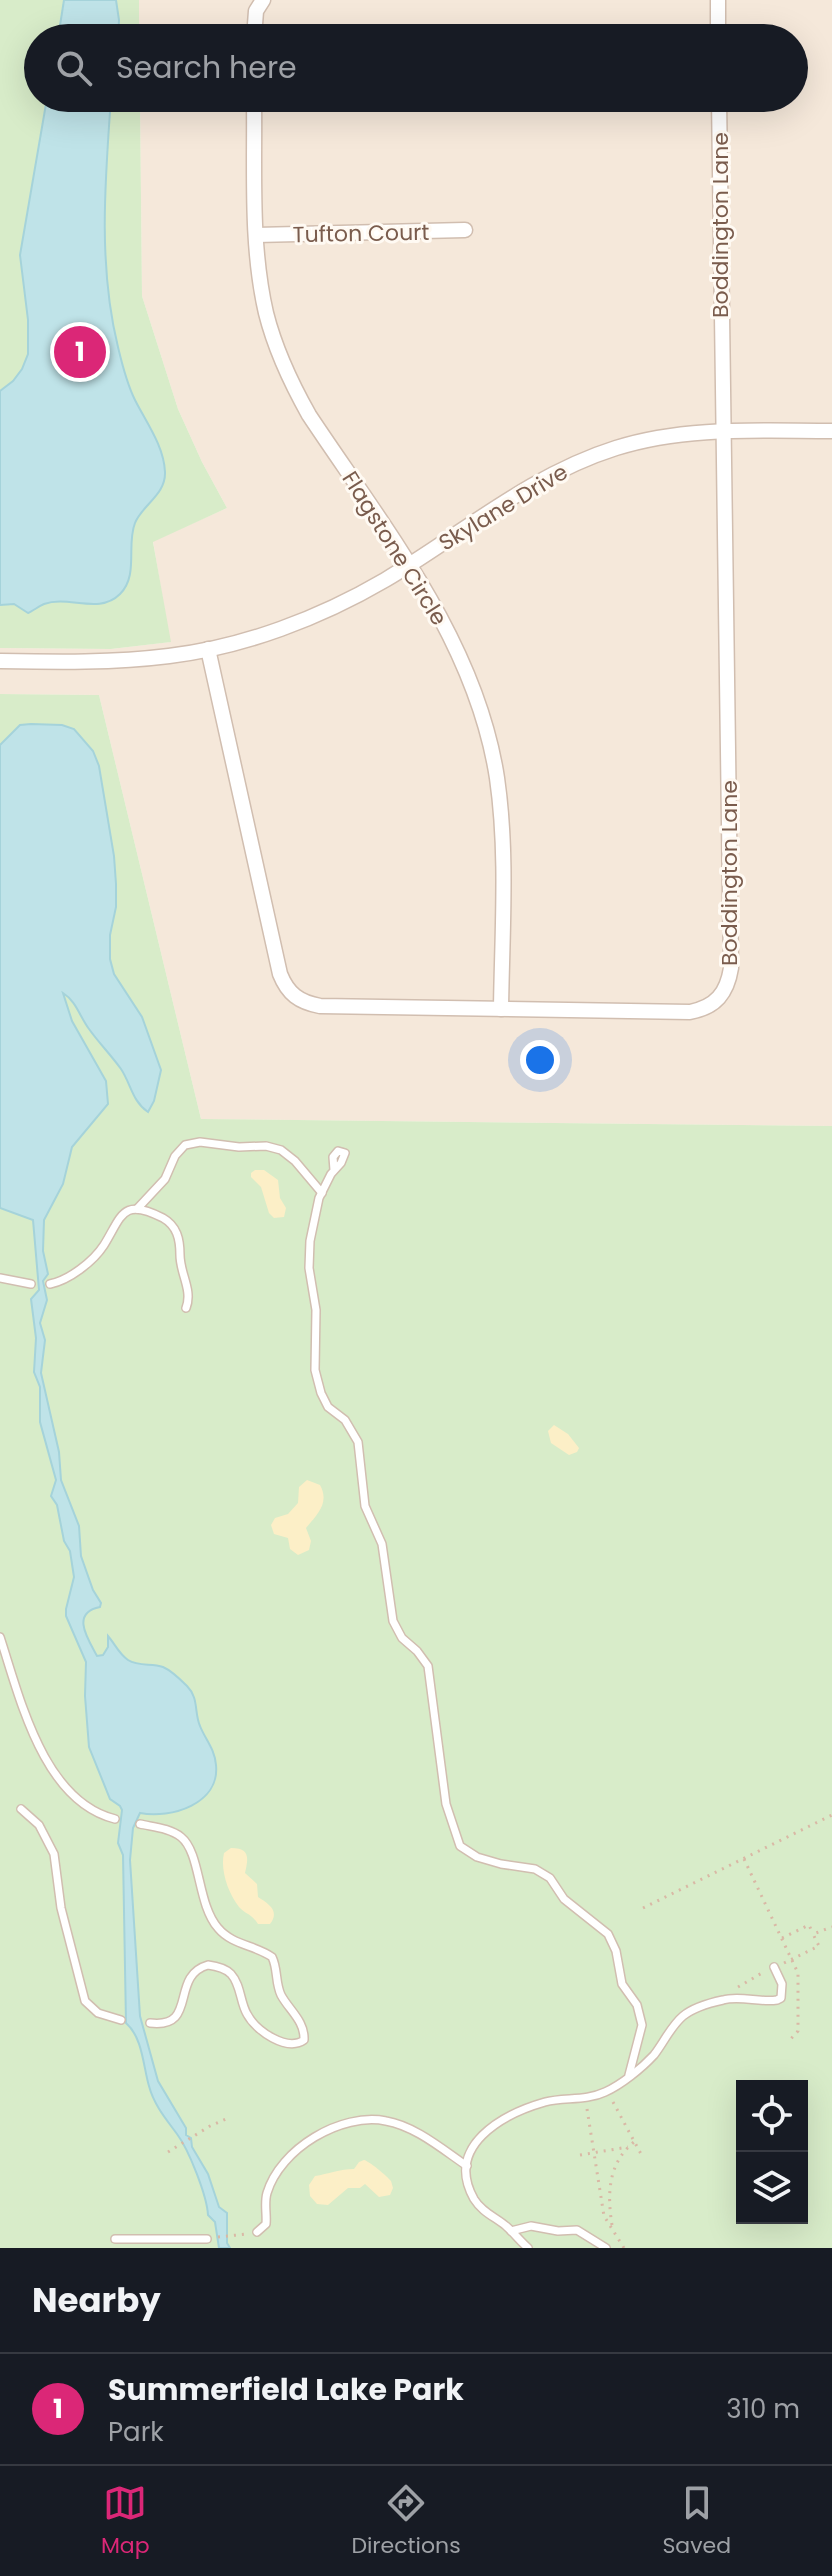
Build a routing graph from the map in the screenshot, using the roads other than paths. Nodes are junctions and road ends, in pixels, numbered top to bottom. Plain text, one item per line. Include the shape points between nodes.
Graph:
1 (263, 0) edge
2 (718, 0) edge
3 (255, 24) edge
4 (718, 24) edge
5 (254, 112) edge
6 (719, 112) edge
7 (465, 230) dead end
8 (256, 235) junction
9 (832, 431) edge
10 (723, 432) junction
11 (409, 565) junction
12 (208, 649) junction
13 (0, 661) edge
14 (501, 1009) junction
15 (334, 1170) dead end
16 (322, 1193) junction
17 (137, 1209) junction
18 (0, 1278) edge
19 (31, 1284) dead end
20 (50, 1284) dead end
21 (186, 1308) dead end
22 (0, 1637) edge
23 (21, 1809) dead end
24 (115, 1819) dead end
25 (140, 1824) dead end
26 (774, 1967) dead end
27 (121, 2020) dead end
28 (150, 2023) dead end
29 (629, 2075) junction
30 (467, 2166) junction
31 (511, 2231) junction
32 (257, 2232) road end
33 (115, 2239) dead end
34 (207, 2239) road end
35 (528, 2248) edge
36 (606, 2248) edge

1 - 3 street
2 - 4 street
5 - 8 street, Flagstone Circle
6 - 10 street, Boddington Lane
7 - 8 street, Tufton Court
8 - 11 street, Flagstone Circle via 266,312 285,369 309,415
9 - 10 street, Skylane Drive
10 - 11 street, Skylane Drive via 659,437 580,461 541,480
10 - 14 street, Boddington Lane via 728,984 713,1004 690,1012
11 - 12 street, Skylane Drive via 301,621
11 - 14 street, Flagstone Circle via 473,687 497,777 503,848
12 - 13 street, Skylane Drive via 109,661
12 - 14 street, Boddington Lane via 284,985 306,1004 320,1006
15 - 16 lane
16 - 17 lane via 281,1150 200,1142 185,1145 165,1179
16 - 29 lane via 310,1241 315,1370 328,1407 345,1420 358,1442 365,1506 382,1544 393,1621 428,1666 446,1804 460,1846 477,1857 535,1869 608,1934 622,1984 637,2005 642,2025
17 - 20 lane via 118,1218 91,1260
17 - 21 lane via 168,1221 177,1232 189,1295
18 - 19 lane
22 - 24 lane via 31,1729 53,1770 89,1809
23 - 27 lane via 39,1825 54,1854 61,1908 85,2001 98,2013
25 - 28 lane via 174,1833 186,1843 212,1921 227,1937 272,1957 282,1997 305,2035 300,2043 288,2044 254,2025 230,1973 208,1965 186,1983 175,2018
26 - 29 lane via 781,1998 727,1998 697,2008 681,2017 652,2056
29 - 30 lane via 608,2091 547,2101 506,2117 482,2133
30 - 31 lane via 474,2199
30 - 32 lane via 403,2125 375,2119 342,2124 317,2135 286,2161 267,2192 266,2224
31 - 35 lane
31 - 36 lane via 531,2226 577,2230
33 - 34 lane

